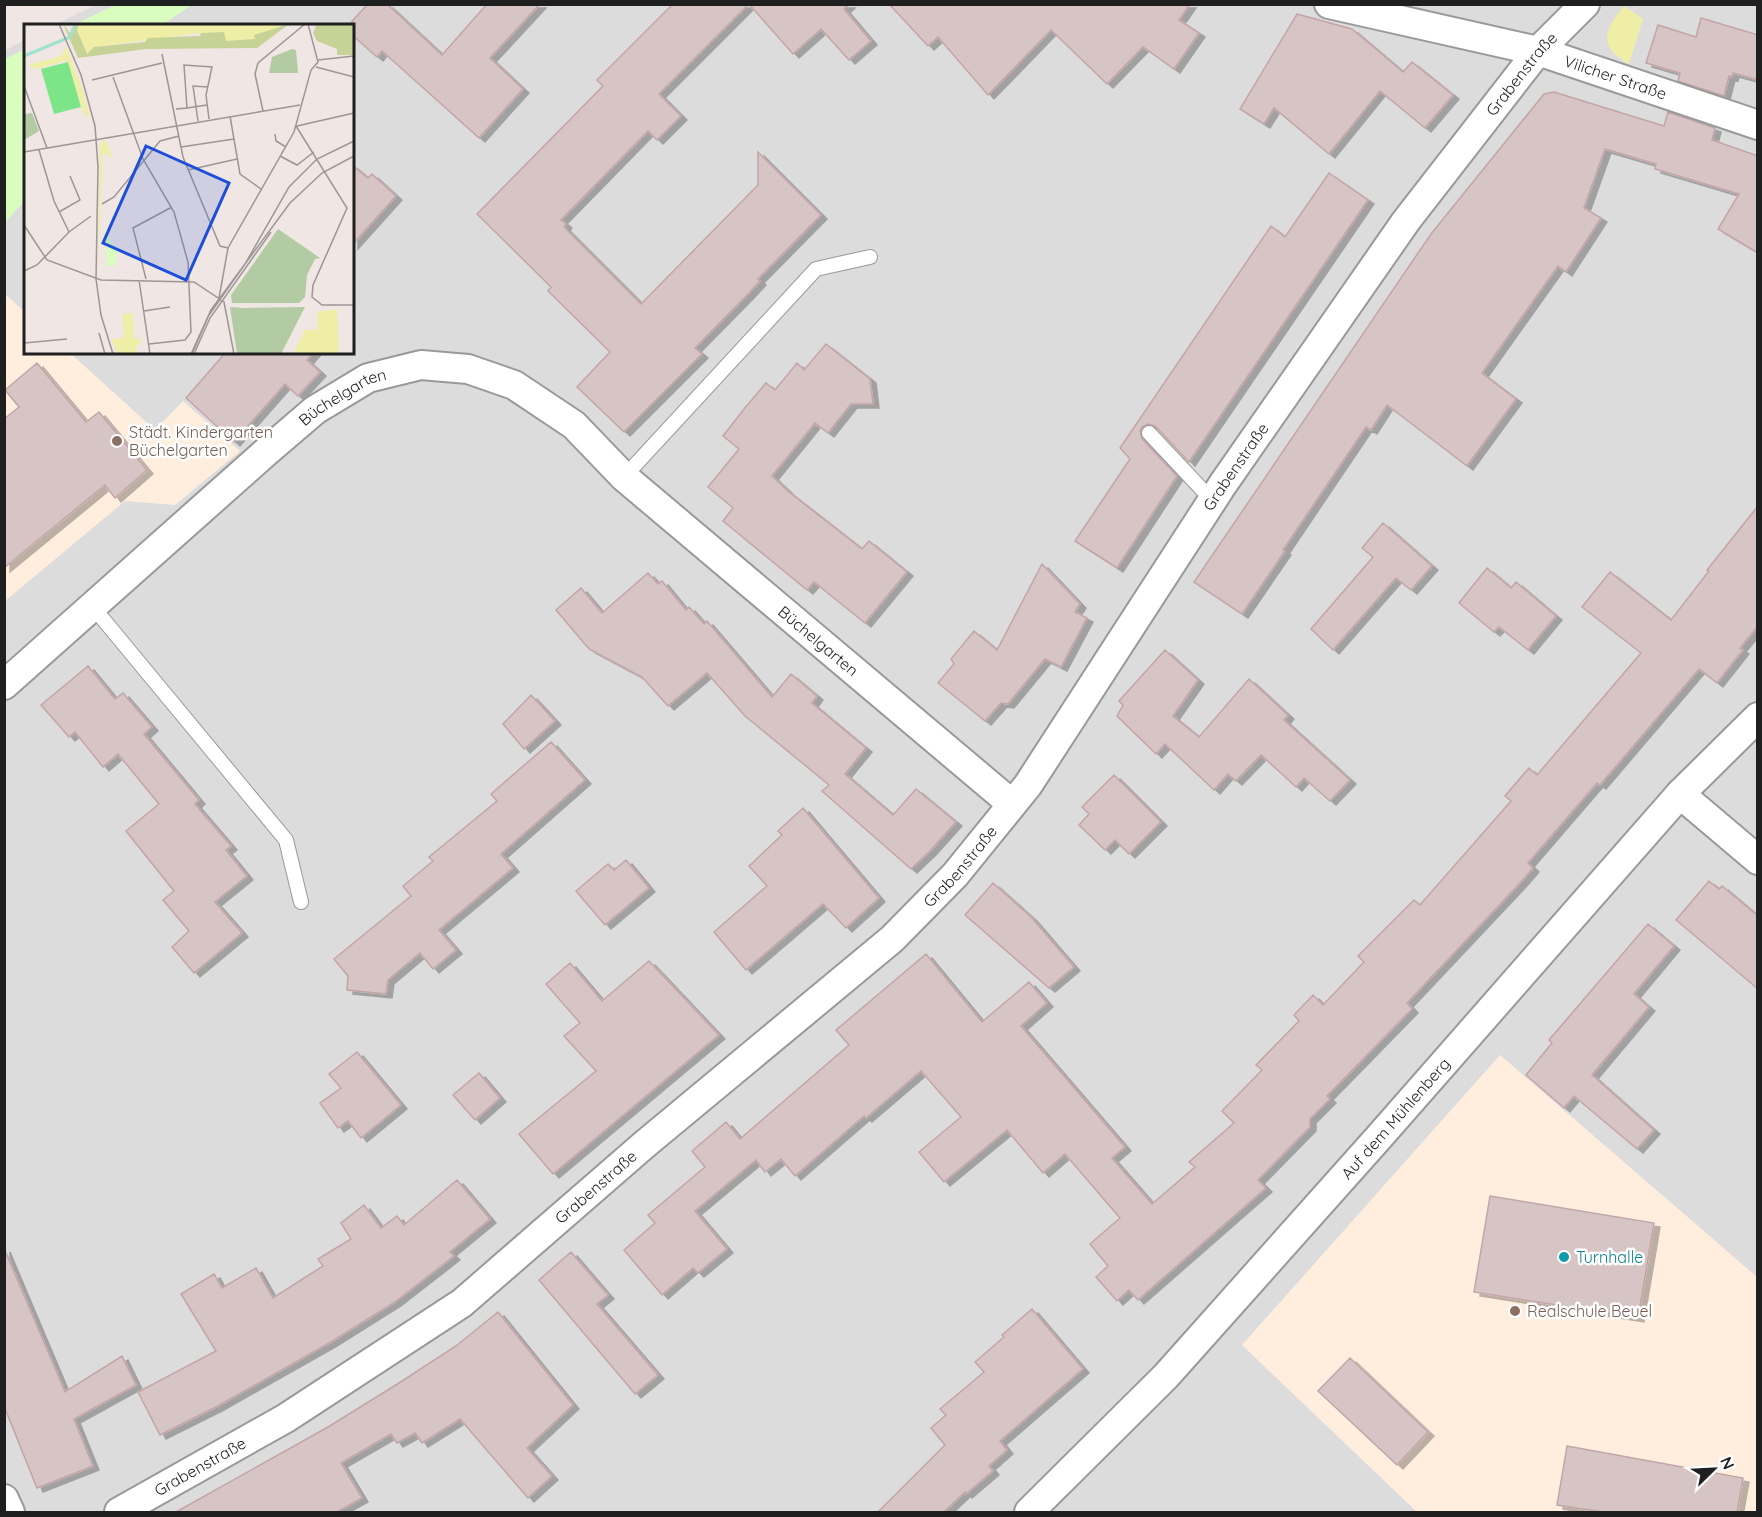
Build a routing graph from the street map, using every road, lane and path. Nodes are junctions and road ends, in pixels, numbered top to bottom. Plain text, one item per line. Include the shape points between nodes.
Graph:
1 (1329, 4) edge
2 (1585, 4) edge
3 (1538, 51) junction
4 (1758, 125) edge
5 (870, 257) dead end
6 (1149, 433) dead end
7 (624, 477) junction
8 (1212, 500) junction
9 (93, 607) junction
10 (4, 686) edge
11 (1758, 717) edge
12 (1680, 794) junction
13 (1012, 804) junction
14 (1758, 860) edge
15 (301, 902) dead end
16 (4, 1499) edge
17 (10, 1512) edge
18 (119, 1512) edge
19 (1029, 1512) edge

1 - 3 street, Vilicher Straße
2 - 3 street, Grabenstraße
3 - 4 street, Vilicher Straße
3 - 8 street, Grabenstraße via 1406,221
5 - 7 lane via 816,269
6 - 8 lane
7 - 9 street, Büchelgarten via 574,425 514,384 468,369 421,364 368,378 315,410
7 - 13 street, Büchelgarten
8 - 13 street, Grabenstraße
9 - 10 street, Büchelgarten
9 - 15 lane via 286,840
11 - 12 street, Auf dem Mühlenberg
12 - 14 street
12 - 19 street, Auf dem Mühlenberg via 1166,1376
13 - 18 street, Grabenstraße via 955,875 892,939 645,1144 462,1303 286,1418
16 - 17 street

